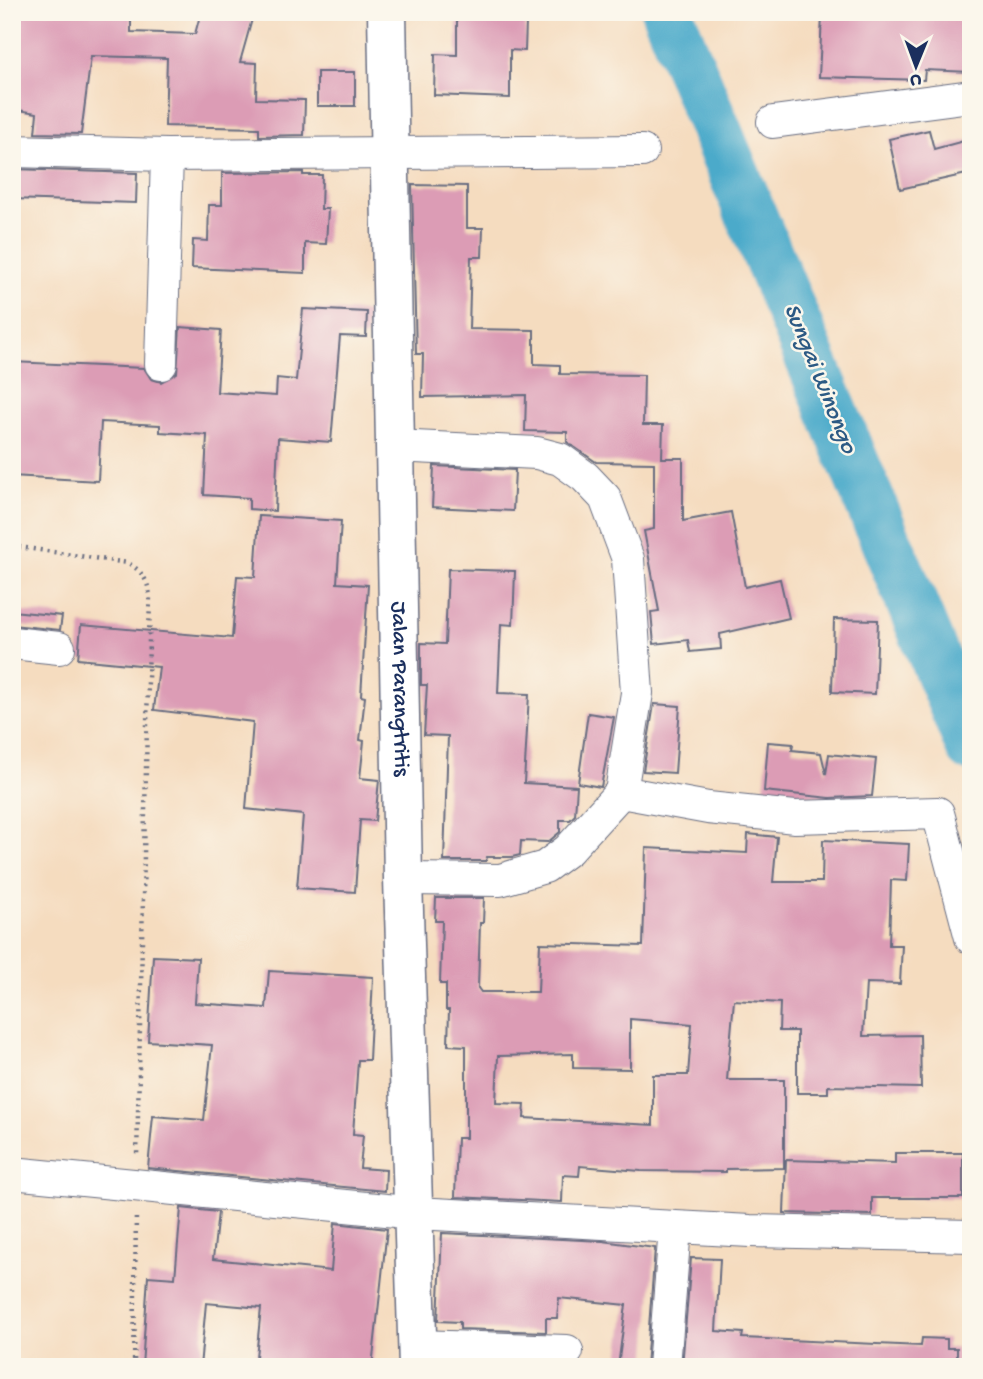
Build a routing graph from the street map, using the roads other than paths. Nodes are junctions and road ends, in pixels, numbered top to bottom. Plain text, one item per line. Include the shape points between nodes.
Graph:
1 (387, 12) edge
2 (971, 96) edge
3 (773, 122) dead end
4 (12, 150) edge
5 (390, 152) junction
6 (642, 152) dead end
7 (167, 155) junction
8 (161, 364) dead end
9 (394, 446) junction
10 (12, 643) edge
11 (59, 648) dead end
12 (621, 792) junction
13 (403, 880) junction
14 (971, 938) edge
15 (12, 1174) edge
16 (416, 1213) junction
17 (675, 1228) junction
18 (971, 1236) edge
19 (567, 1351) dead end
20 (418, 1357) edge
21 (664, 1367) edge

1 - 5 main road, Jalan Parangtritis
2 - 3 street
4 - 7 street
5 - 6 street
5 - 7 street
5 - 9 main road, Jalan Parangtritis
7 - 8 street
9 - 12 street via 537,453 560,459 605,498 628,559 637,693
9 - 13 main road, Jalan Parangtritis
10 - 11 street
12 - 13 street via 568,850 545,867 500,880
12 - 14 street via 795,817 938,813
13 - 16 main road, Jalan Parangtritis
15 - 16 street
16 - 17 street
16 - 20 main road, Jalan Parangtritis
17 - 18 street
17 - 21 street
19 - 20 street

